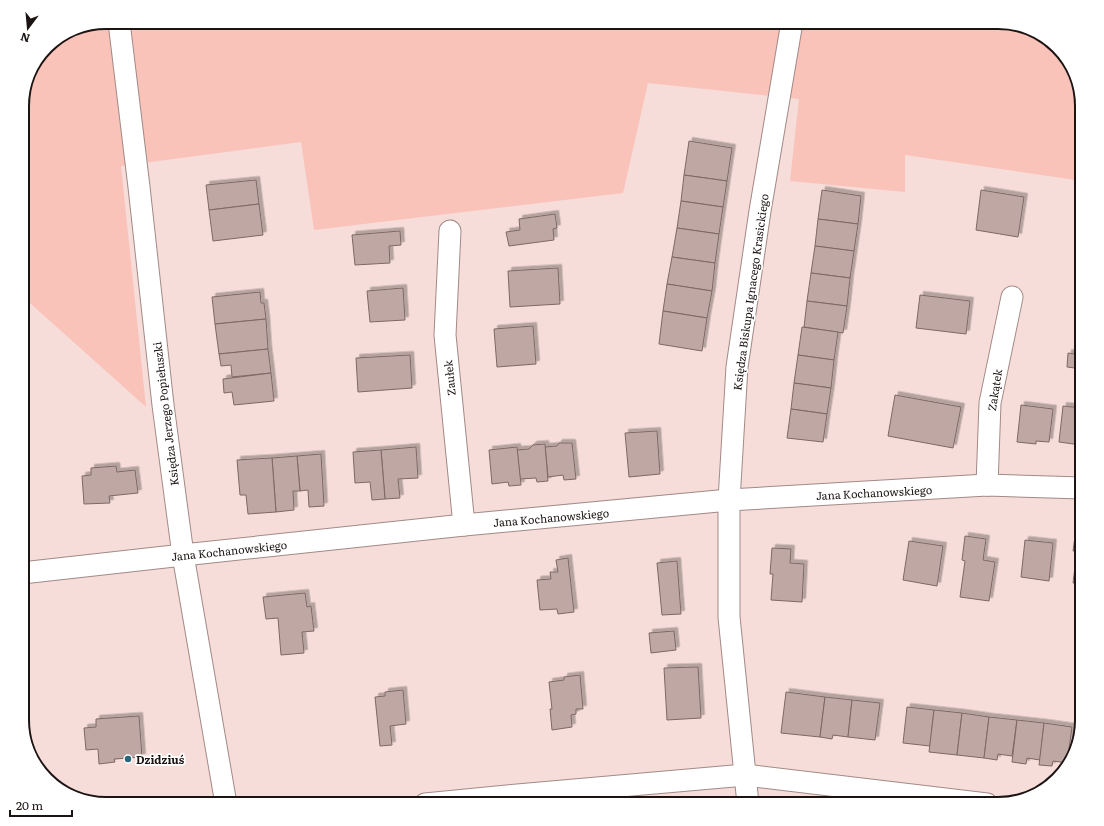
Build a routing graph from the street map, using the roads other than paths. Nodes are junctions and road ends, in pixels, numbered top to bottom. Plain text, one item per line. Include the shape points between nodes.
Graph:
1 (120, 29) edge
2 (791, 29) edge
3 (450, 231) dead end
4 (1012, 297) dead end
5 (987, 485) junction
6 (1075, 488) edge
7 (729, 500) junction
8 (464, 525) junction
9 (183, 555) junction
10 (29, 572) edge
11 (745, 775) junction
12 (225, 797) edge
13 (497, 797) edge
14 (747, 797) edge
15 (929, 797) edge

1 - 9 street, Księdza Jerzego Popiełuszki
2 - 7 street, Księdza Biskupa Ignacego Krasickiego via 737,367
3 - 8 street, Zaułek via 445,335
4 - 5 street, Zakątek via 990,403
5 - 6 street, Jana Kochanowskiego
5 - 7 street, Jana Kochanowskiego
7 - 8 street, Jana Kochanowskiego
7 - 11 street, Księdza Biskupa Ignacego Krasickiego via 729,616
8 - 9 street, Jana Kochanowskiego
9 - 10 street, Jana Kochanowskiego
9 - 12 street, Księdza Jerzego Popiełuszki
11 - 13 street
11 - 14 street, Księdza Biskupa Ignacego Krasickiego
11 - 15 street

